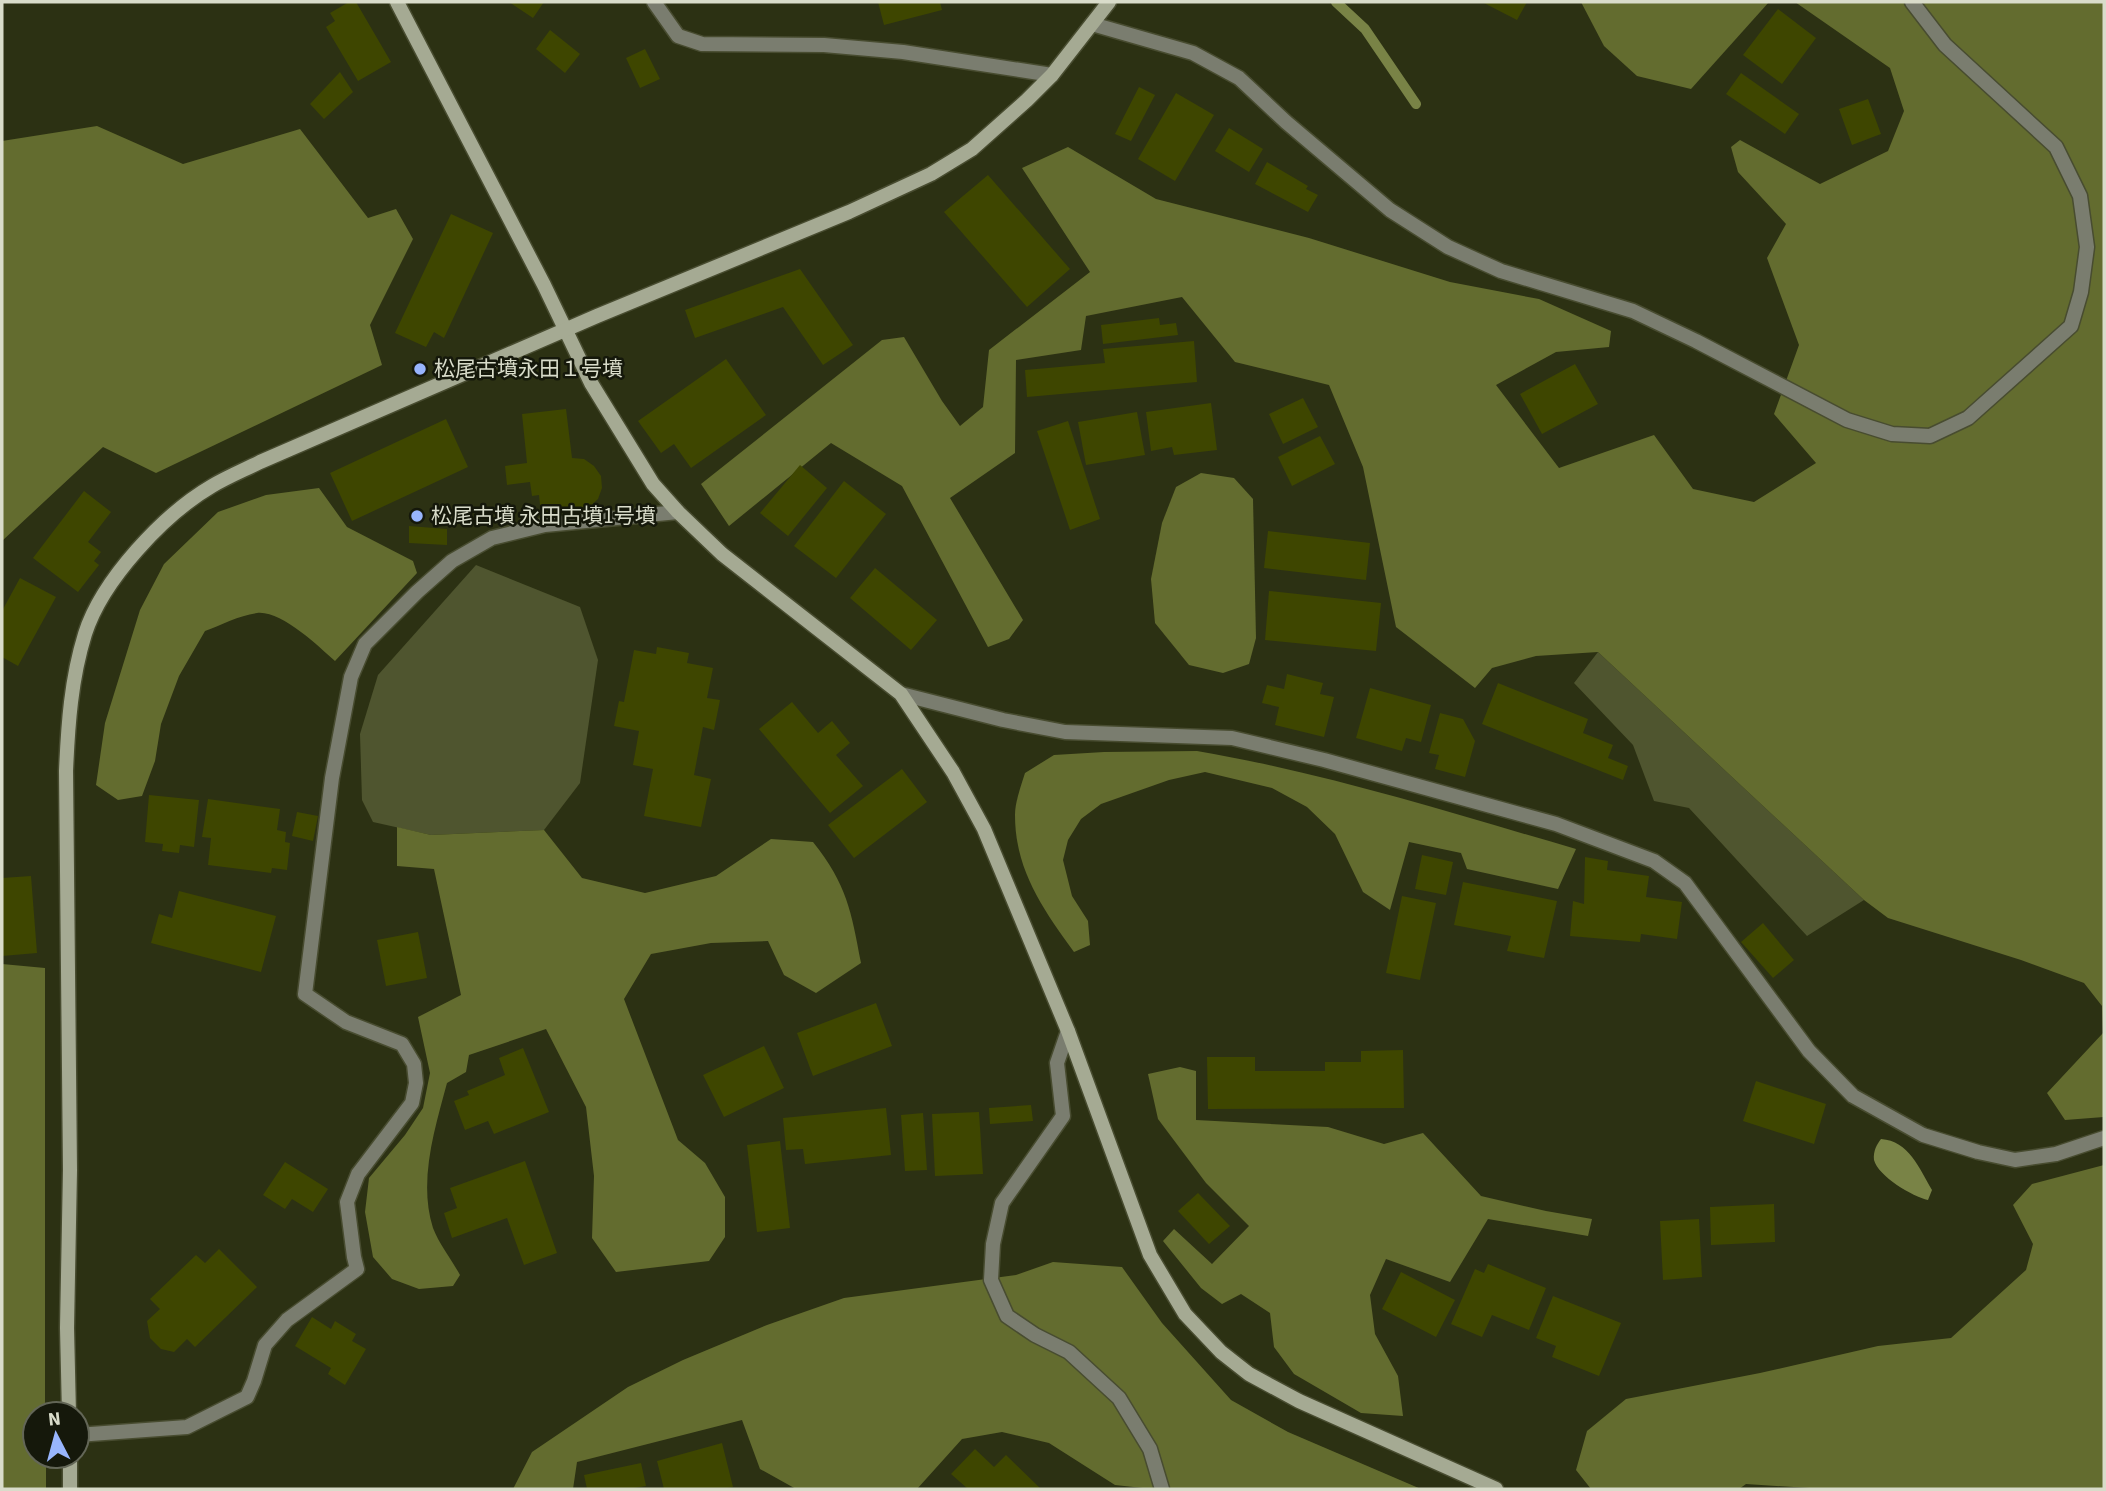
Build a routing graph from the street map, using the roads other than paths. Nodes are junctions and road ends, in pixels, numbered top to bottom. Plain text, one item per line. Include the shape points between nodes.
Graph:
1 (397, 2) edge
2 (654, 2) edge
3 (1109, 2) edge
4 (1912, 2) edge
5 (1092, 24) junction
6 (1052, 75) junction
7 (566, 330) junction
8 (678, 512) junction
9 (901, 694) junction
10 (1068, 1031) junction
11 (2104, 1138) edge
12 (69, 1400) edge
13 (91, 1434) edge
14 (69, 1470) edge
15 (70, 1489) edge
16 (1162, 1489) edge
17 (1496, 1489) edge

1 - 7 street
2 - 6 street via 678,36 702,44 837,46
3 - 5 street
4 - 5 street via 1945,45 2056,147 2080,196 2087,247 2071,326 1968,418 1930,436 1892,434 1847,420 1633,311 1501,271 1448,247 1390,210 1239,78 1193,53
5 - 6 street
6 - 7 street via 972,149 931,174
7 - 8 street via 653,484
7 - 12 street via 211,486 176,512 121,571 86,631 72,683 66,771
8 - 9 street via 722,554
8 - 13 street via 545,526 492,538 452,561 365,644 351,677 332,778 305,994 346,1022 402,1044 414,1064 416,1083 412,1103 358,1174 347,1202 357,1269 287,1320 265,1345 247,1397 187,1427
9 - 10 street via 939,749 984,830
9 - 11 street via 1065,732 1232,738 1556,824 1654,861 1685,883 1809,1051 1853,1096 1923,1135 2015,1160 2056,1154
10 - 16 street via 1057,1063 1062,1116 1002,1203 991,1280 1007,1316 1069,1352 1119,1398 1150,1449
10 - 17 street via 1150,1255 1185,1314 1249,1374
14 - 15 street

